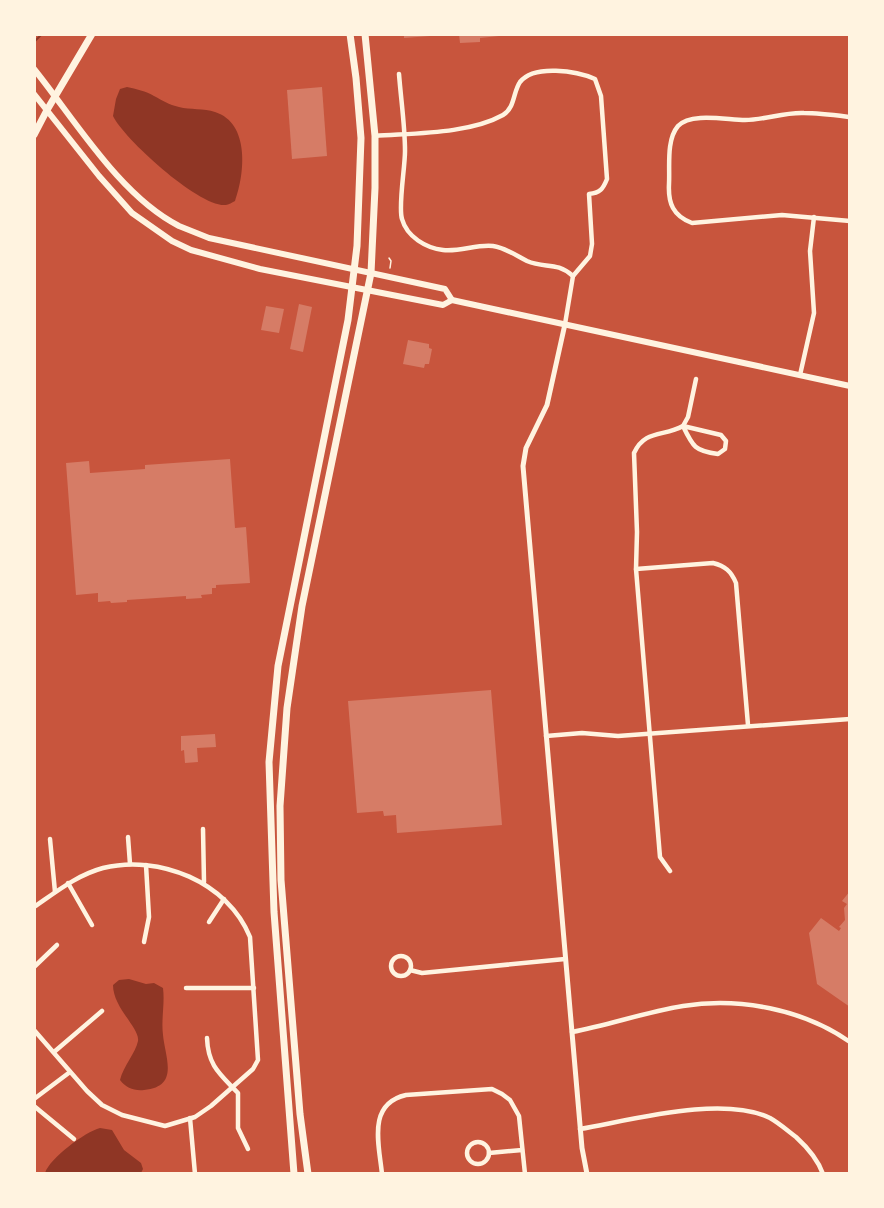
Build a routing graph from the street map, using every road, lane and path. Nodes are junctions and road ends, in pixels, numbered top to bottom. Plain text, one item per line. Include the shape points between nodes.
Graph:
1 (92, 34) edge
2 (350, 34) edge
3 (365, 34) edge
4 (34, 69) edge
5 (399, 74) dead end
6 (34, 94) edge
7 (56, 95) junction
8 (47, 110) junction
9 (849, 117) edge
10 (404, 134) junction
11 (34, 135) edge
12 (375, 136) junction
13 (814, 217) junction
14 (849, 221) edge
15 (354, 269) junction
16 (371, 273) junction
17 (573, 276) junction
18 (352, 288) junction
19 (368, 291) junction
20 (452, 300) junction
21 (565, 324) junction
22 (800, 375) junction
23 (696, 379) dead end
24 (849, 386) edge
25 (683, 426) junction
26 (636, 569) junction
27 (849, 719) edge
28 (748, 725) junction
29 (650, 733) junction
30 (546, 736) junction
31 (203, 829) dead end
32 (128, 837) dead end
33 (50, 839) dead end
34 (130, 864) junction
35 (146, 865) junction
36 (670, 872) dead end
37 (204, 882) junction
38 (68, 883) junction
39 (55, 892) junction
40 (224, 899) junction
41 (34, 907) edge
42 (209, 922) dead end
43 (92, 925) dead end
44 (144, 942) dead end
45 (57, 945) dead end
46 (565, 959) junction
47 (34, 967) edge
48 (410, 970) junction
49 (186, 988) dead end
50 (254, 988) junction
51 (102, 1011) dead end
52 (34, 1030) edge
53 (572, 1032) junction
54 (40, 1036) junction
55 (207, 1038) dead end
56 (35, 1041) edge
57 (849, 1042) edge
58 (54, 1052) junction
59 (70, 1072) junction
60 (232, 1087) junction
61 (34, 1099) edge
62 (34, 1106) edge
63 (193, 1117) junction
64 (580, 1129) junction
65 (74, 1139) dead end
66 (248, 1149) dead end
67 (522, 1150) junction
68 (489, 1153) junction
69 (195, 1173) edge
70 (294, 1173) edge
71 (308, 1173) edge
72 (382, 1173) edge
73 (525, 1173) edge
74 (587, 1173) edge
75 (823, 1173) edge

1 - 7 main road
2 - 15 main road via 361,138
3 - 12 main road
4 - 7 main road
5 - 10 street
6 - 8 main road
7 - 8 main road
7 - 15 main road via 121,180 154,210 178,225 209,238
8 - 11 main road
8 - 18 main road via 132,213 172,241 260,269
9 - 13 street via 805,112 746,120 696,118 681,123 673,137 669,194 671,206 683,219 701,223 782,215
10 - 12 street
10 - 17 street via 405,173 400,209 410,234 443,250 495,246 527,261 563,268
10 - 17 street via 468,128 505,114 527,75 580,73 595,79 601,96 607,179 603,189 589,194 590,256
12 - 16 main road
13 - 14 street
13 - 22 street via 810,251 814,313
15 - 16 main road
15 - 18 main road
16 - 19 main road
16 - 20 main road via 445,289
17 - 21 street
18 - 19 main road
18 - 70 main road via 278,666 269,762 274,912
19 - 20 main road via 442,304
19 - 71 main road via 302,606 286,720 281,880
20 - 21 main road
21 - 22 main road
21 - 30 street via 547,405 526,448 523,466
22 - 24 main road
23 - 25 street
25 - 25 street via 697,449 718,454 725,449 726,441 721,435
25 - 26 street via 651,435 634,453
26 - 28 street via 713,563 732,573
26 - 29 street
27 - 28 street
28 - 29 street
29 - 30 street
29 - 36 street via 660,857
30 - 46 street
31 - 37 street
32 - 34 street
33 - 39 street
34 - 35 street
34 - 38 street via 102,868
35 - 37 street
35 - 44 street via 149,917
37 - 40 street
38 - 39 street
38 - 43 street
39 - 41 street
40 - 42 street
40 - 50 street via 234,908 250,937
45 - 47 street
46 - 48 street via 422,973
46 - 53 street
48 - 48 street via 406,957 399,956 391,962 397,976
49 - 50 street
50 - 60 street via 258,1060
51 - 58 street
52 - 54 street
53 - 57 street via 684,1006 740,1004 785,1012 822,1025
53 - 64 street
54 - 56 street
54 - 58 street
55 - 60 street via 207,1056
58 - 59 street
59 - 61 street
59 - 63 street via 102,1105 122,1115 165,1126
60 - 63 street
60 - 66 street via 238,1093 238,1128
62 - 65 street
63 - 69 street
64 - 74 street
64 - 75 street via 709,1108 747,1112 769,1118 804,1144
67 - 68 street
67 - 72 street via 519,1116 510,1100 492,1089 406,1095 387,1103 381,1112 378,1130
67 - 73 street
68 - 68 street via 480,1142 473,1143 467,1152 471,1161 478,1164

